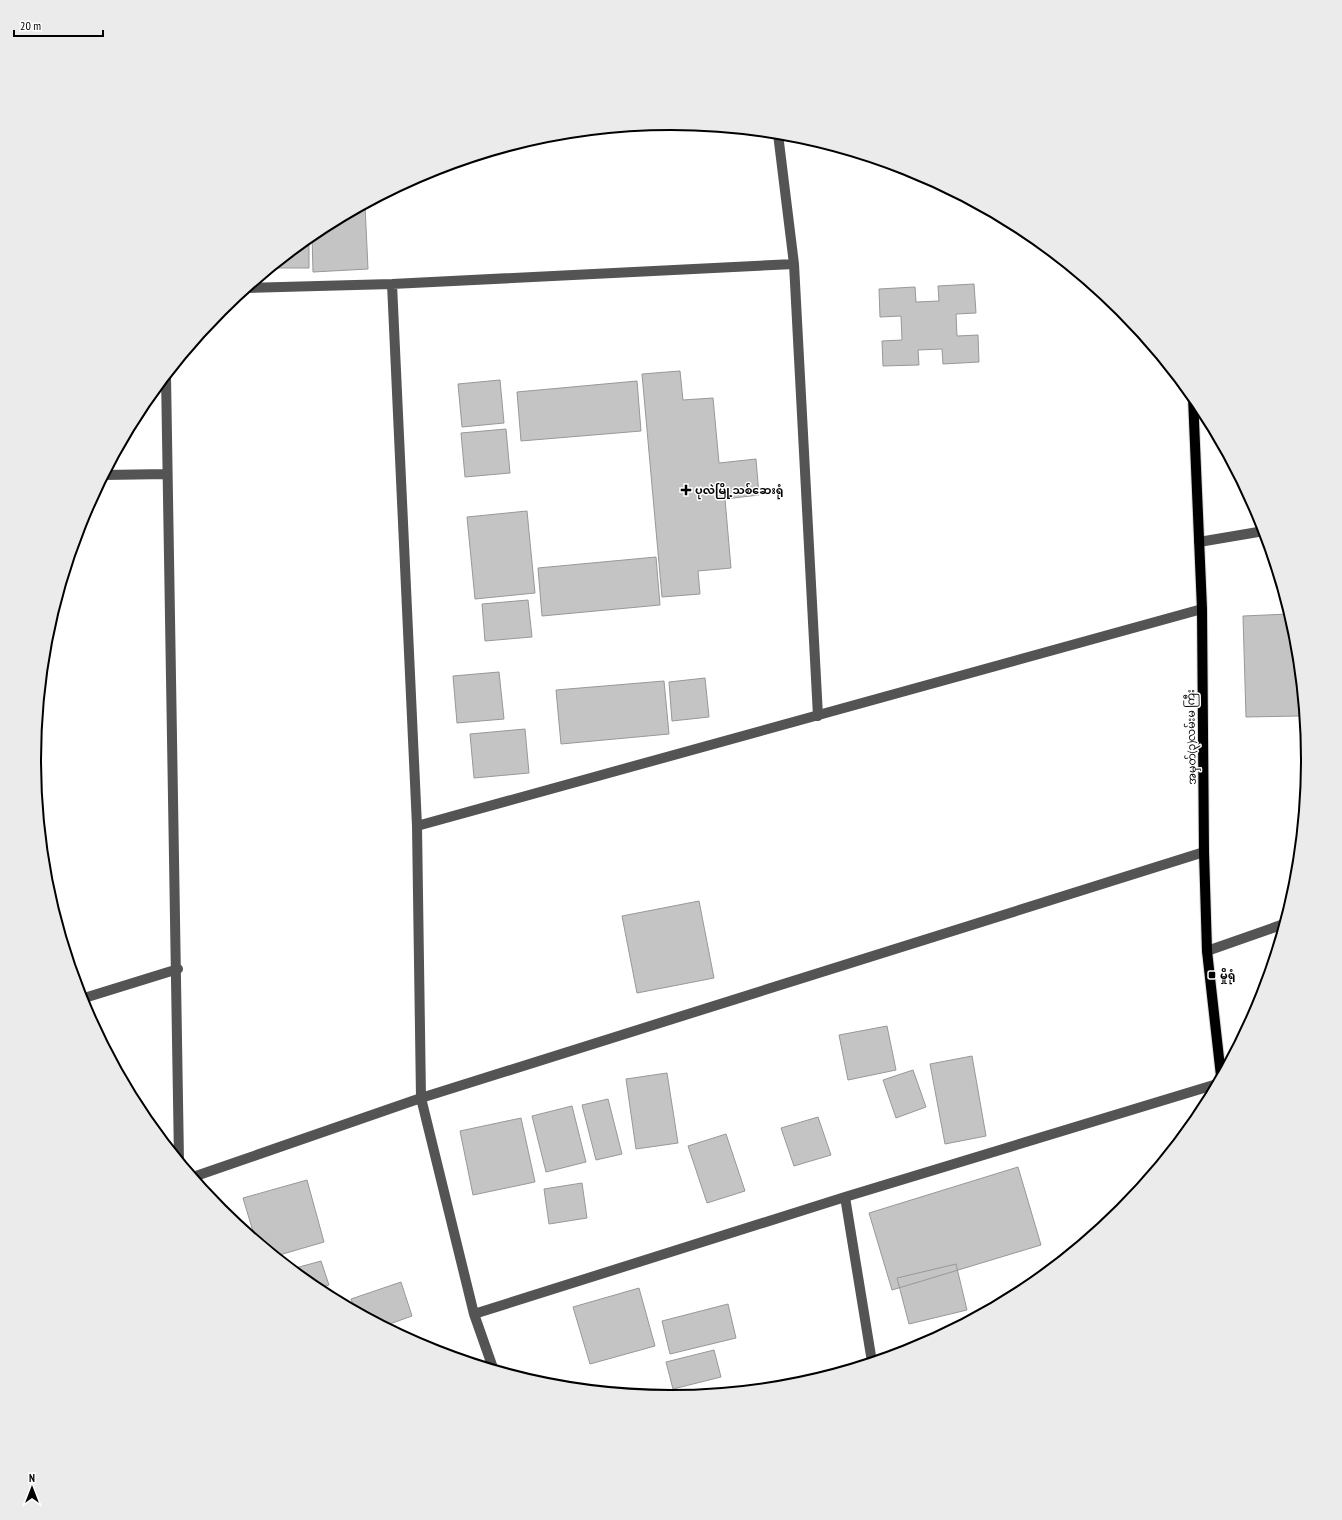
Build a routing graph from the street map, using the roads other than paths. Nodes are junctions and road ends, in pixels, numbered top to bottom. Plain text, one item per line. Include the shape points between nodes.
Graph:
1 (779, 139) edge
2 (794, 264) junction
3 (392, 284) junction
4 (254, 288) edge
5 (166, 383) edge
6 (1193, 408) edge
7 (167, 474) junction
8 (109, 475) edge
9 (1258, 532) edge
10 (1199, 542) junction
11 (1202, 609) junction
12 (818, 716) junction
13 (417, 826) junction
14 (1204, 852) junction
15 (1279, 926) edge
16 (1208, 951) junction
17 (178, 969) junction
18 (87, 997) edge
19 (1220, 1069) edge
20 (1210, 1086) edge
21 (421, 1098) junction
22 (179, 1153) edge
23 (197, 1175) edge
24 (845, 1198) junction
25 (474, 1314) junction
26 (871, 1358) edge
27 (492, 1364) edge

1 - 2 street
2 - 3 street
2 - 12 street
3 - 4 street
3 - 13 street
5 - 7 street
6 - 10 main road, အမှတ်(၃)လမ်းမ ကြီး
7 - 8 street
7 - 17 street
9 - 10 street
10 - 11 main road, အမှတ်(၃)လမ်းမ ကြီး
11 - 12 street
11 - 14 main road, အမှတ်(၃)လမ်းမ ကြီး
12 - 13 street
13 - 21 street
14 - 16 main road, အမှတ်(၃)လမ်းမ ကြီး
14 - 21 street
15 - 16 street
16 - 19 main road, အမှတ်(၃)လမ်းမ ကြီး
17 - 18 street
17 - 22 street
20 - 24 street
21 - 23 street
21 - 25 street
24 - 25 street
24 - 26 street
25 - 27 street

